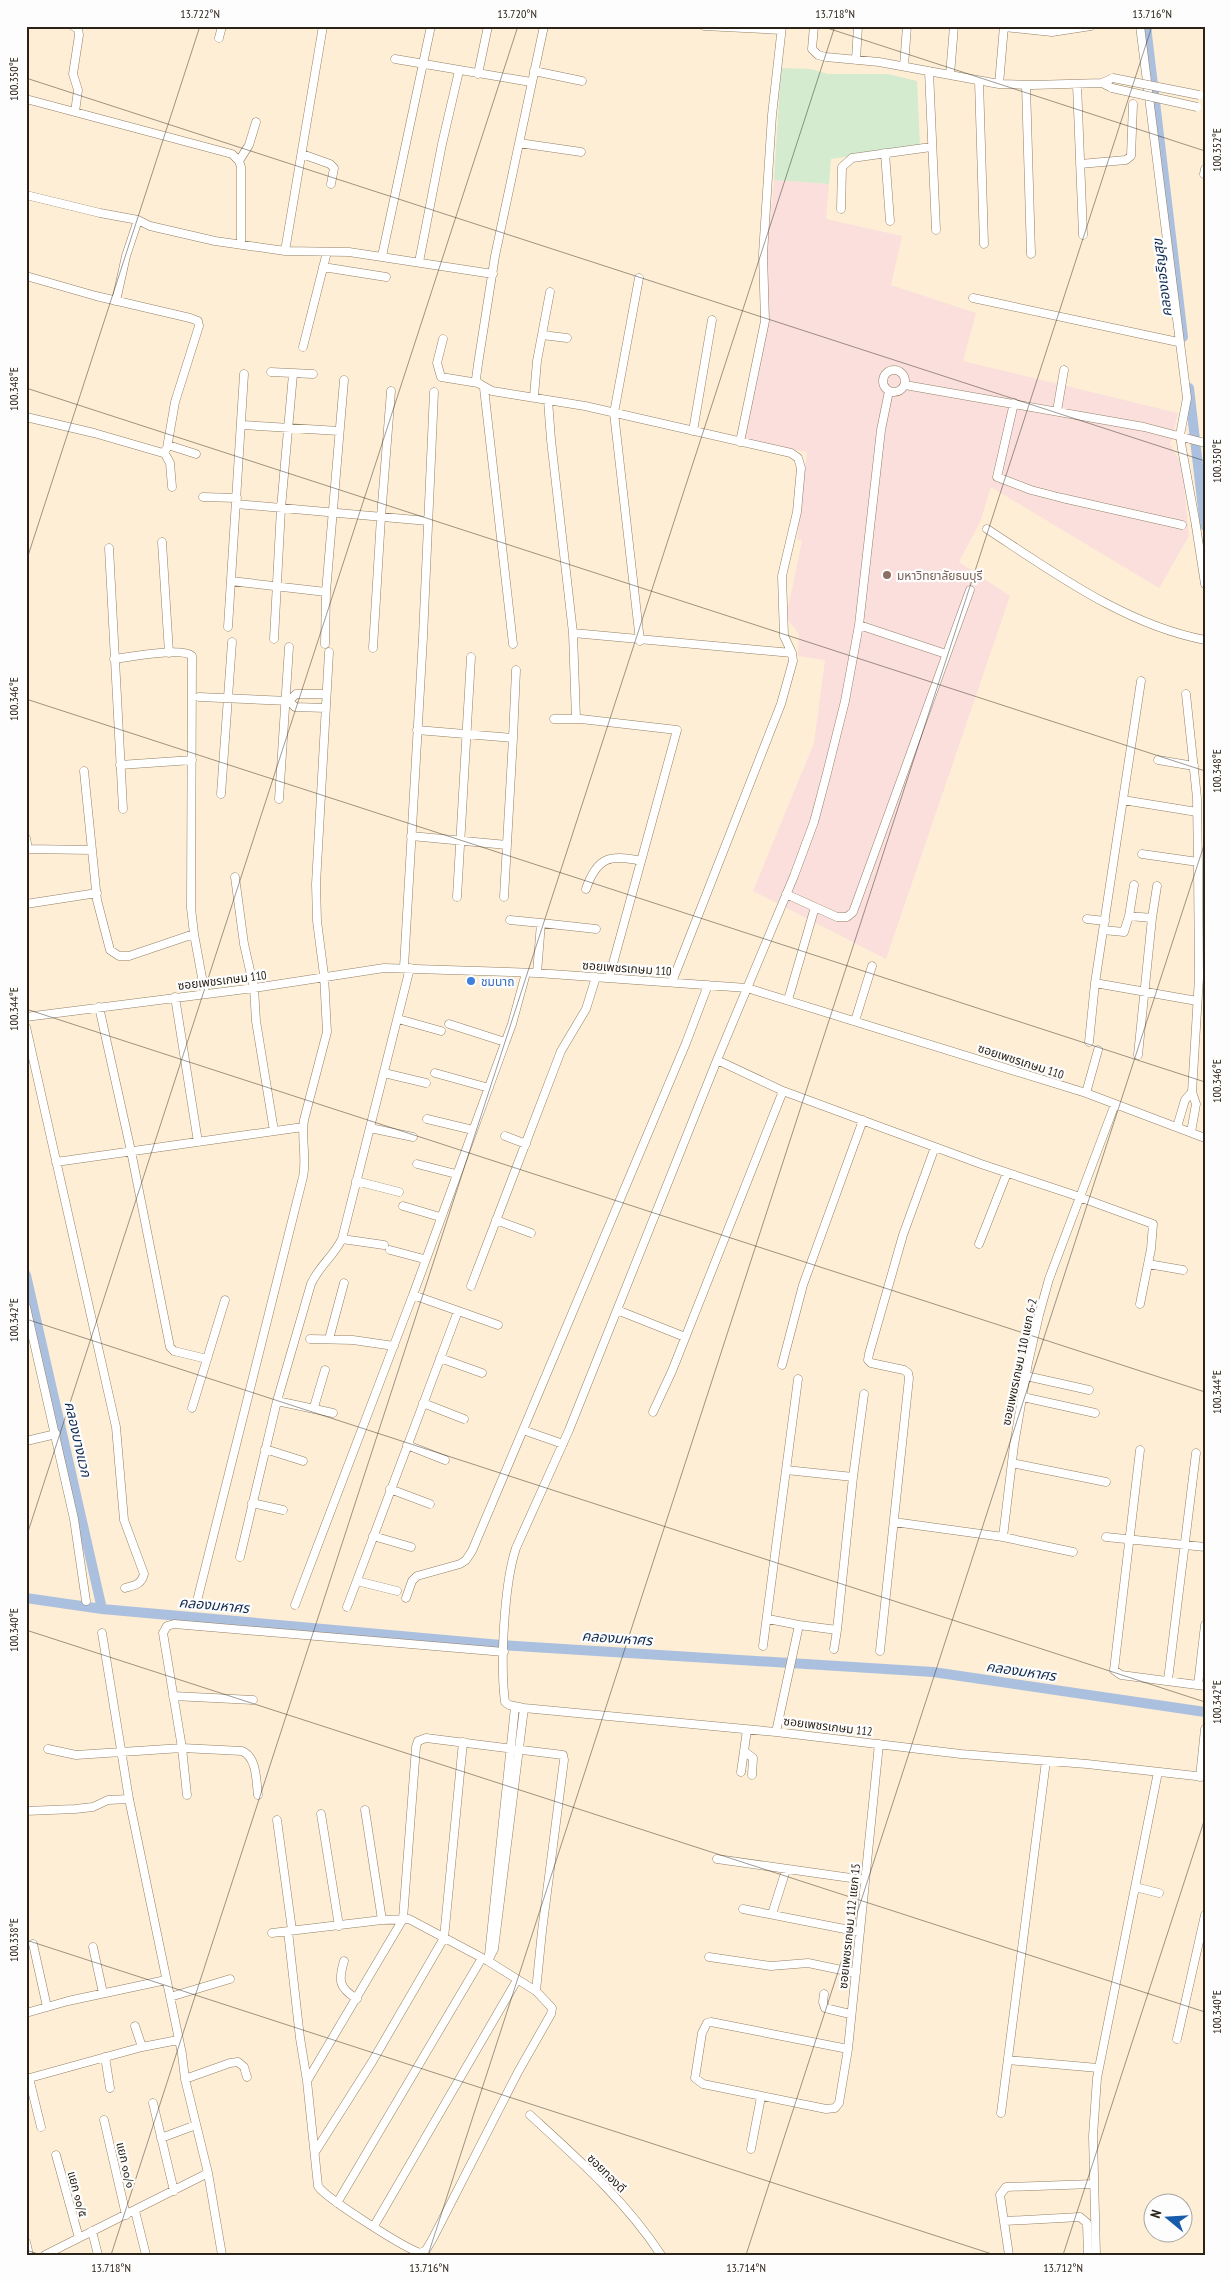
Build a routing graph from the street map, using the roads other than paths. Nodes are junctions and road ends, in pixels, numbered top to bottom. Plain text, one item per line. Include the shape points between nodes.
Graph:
1 (222, 26) edge
2 (323, 26) edge
3 (431, 26) edge
4 (488, 26) edge
5 (544, 26) edge
6 (704, 26) edge
7 (814, 26) edge
8 (858, 26) edge
9 (907, 26) edge
10 (954, 26) edge
11 (1091, 26) edge
12 (1140, 26) edge
13 (76, 27) edge
14 (1004, 27) edge
15 (782, 28) edge
16 (1059, 28) edge
17 (219, 38) dead end
18 (395, 59) dead end
19 (856, 60) junction
20 (423, 63) junction
21 (904, 66) junction
22 (459, 71) junction
23 (534, 71) junction
24 (929, 71) junction
25 (478, 74) junction
26 (950, 75) junction
27 (979, 80) junction
28 (582, 81) dead end
29 (531, 82) junction
30 (1102, 83) junction
31 (999, 84) junction
32 (1077, 84) junction
33 (1026, 85) junction
34 (1202, 97) edge
35 (26, 99) edge
36 (1133, 104) dead end
37 (1201, 107) edge
38 (74, 112) junction
39 (256, 122) dead end
40 (519, 143) junction
41 (931, 147) junction
42 (581, 152) dead end
43 (885, 153) junction
44 (302, 154) junction
45 (239, 161) junction
46 (1080, 164) junction
47 (331, 184) dead end
48 (26, 195) edge
49 (842, 209) dead end
50 (138, 220) junction
51 (890, 222) dead end
52 (936, 230) dead end
53 (1083, 235) dead end
54 (242, 244) junction
55 (984, 244) dead end
56 (285, 251) junction
57 (327, 252) junction
58 (1031, 254) dead end
59 (382, 256) junction
60 (419, 262) junction
61 (323, 267) junction
62 (493, 274) junction
63 (26, 276) edge
64 (386, 277) dead end
65 (640, 278) dead end
66 (550, 292) dead end
67 (973, 298) dead end
68 (116, 301) junction
69 (712, 320) dead end
70 (542, 335) junction
71 (567, 338) dead end
72 (443, 339) dead end
73 (1178, 342) junction
74 (303, 347) dead end
75 (1064, 370) dead end
76 (271, 372) dead end
77 (244, 374) dead end
78 (293, 374) junction
79 (314, 374) dead end
80 (344, 380) dead end
81 (905, 385) junction
82 (481, 386) junction
83 (392, 391) dead end
84 (889, 391) junction
85 (434, 392) dead end
86 (534, 396) junction
87 (548, 400) junction
88 (1014, 403) junction
89 (1056, 411) junction
90 (614, 413) junction
91 (26, 417) edge
92 (242, 425) junction
93 (288, 428) junction
94 (339, 431) junction
95 (693, 431) junction
96 (1183, 436) junction
97 (740, 442) junction
98 (1205, 443) edge
99 (166, 448) junction
100 (196, 454) dead end
101 (172, 486) dead end
102 (203, 497) dead end
103 (237, 501) junction
104 (281, 508) junction
105 (333, 512) junction
106 (380, 517) junction
107 (428, 521) junction
108 (1182, 525) dead end
109 (987, 529) dead end
110 (162, 542) dead end
111 (109, 548) dead end
112 (230, 581) junction
113 (1205, 584) edge
114 (278, 586) junction
115 (970, 590) dead end
116 (326, 592) junction
117 (859, 625) junction
118 (228, 628) dead end
119 (573, 633) junction
120 (274, 638) dead end
121 (640, 640) junction
122 (1205, 640) edge
123 (232, 642) dead end
124 (325, 644) dead end
125 (513, 644) dead end
126 (289, 647) dead end
127 (373, 648) dead end
128 (329, 652) dead end
129 (169, 653) junction
130 (792, 653) junction
131 (946, 654) junction
132 (471, 658) dead end
133 (114, 659) junction
134 (516, 670) dead end
135 (1141, 681) dead end
136 (326, 694) junction
137 (1186, 694) dead end
138 (199, 697) dead end
139 (228, 698) junction
140 (287, 700) junction
141 (326, 708) junction
142 (554, 719) dead end
143 (576, 719) junction
144 (417, 730) junction
145 (468, 734) junction
146 (513, 738) junction
147 (192, 760) junction
148 (1158, 760) dead end
149 (120, 765) junction
150 (1194, 766) junction
151 (84, 771) dead end
152 (222, 794) dead end
153 (279, 799) dead end
154 (1123, 800) junction
155 (123, 809) dead end
156 (1197, 812) junction
157 (411, 836) junction
158 (26, 838) edge
159 (461, 839) junction
160 (507, 845) junction
161 (27, 849) edge
162 (92, 850) junction
163 (1142, 854) dead end
164 (641, 860) junction
165 (1198, 862) junction
166 (235, 877) dead end
167 (1134, 885) dead end
168 (1157, 886) dead end
169 (586, 889) dead end
170 (97, 893) junction
171 (786, 894) junction
172 (504, 896) dead end
173 (457, 897) dead end
174 (26, 904) edge
175 (815, 907) junction
176 (1130, 916) junction
177 (1152, 918) junction
178 (1087, 919) dead end
179 (510, 920) dead end
180 (1104, 921) junction
181 (541, 923) junction
182 (596, 929) dead end
183 (1103, 930) junction
184 (194, 934) junction
185 (872, 966) dead end
186 (408, 967) junction
187 (526, 972) junction
188 (537, 973) junction
189 (324, 975) junction
190 (596, 977) junction
191 (609, 978) junction
192 (672, 982) junction
193 (1096, 984) junction
194 (708, 985) junction
195 (254, 988) junction
196 (747, 988) junction
197 (1143, 993) junction
198 (205, 994) junction
199 (175, 997) junction
200 (788, 1000) junction
201 (1197, 1001) junction
202 (99, 1007) junction
203 (26, 1017) edge
204 (398, 1019) junction
205 (855, 1021) junction
206 (449, 1024) dead end
207 (26, 1026) edge
208 (441, 1031) dead end
209 (505, 1042) junction
210 (1089, 1042) dead end
211 (1098, 1050) dead end
212 (1138, 1055) dead end
213 (717, 1060) junction
214 (384, 1073) junction
215 (435, 1073) dead end
216 (426, 1083) dead end
217 (489, 1088) junction
218 (784, 1091) junction
219 (1192, 1092) junction
220 (1086, 1093) junction
221 (1114, 1104) junction
222 (427, 1119) dead end
223 (863, 1120) junction
224 (303, 1127) junction
225 (1177, 1127) junction
226 (370, 1128) junction
227 (473, 1130) junction
228 (274, 1131) junction
229 (1191, 1132) junction
230 (505, 1136) dead end
231 (413, 1137) dead end
232 (1205, 1138) edge
233 (198, 1142) junction
234 (526, 1144) junction
235 (935, 1147) junction
236 (131, 1151) junction
237 (56, 1162) junction
238 (417, 1164) dead end
239 (1007, 1173) junction
240 (456, 1174) junction
241 (356, 1181) junction
242 (399, 1192) dead end
243 (1079, 1197) junction
244 (404, 1206) dead end
245 (440, 1217) junction
246 (496, 1220) junction
247 (531, 1233) dead end
248 (342, 1240) junction
249 (978, 1244) dead end
250 (424, 1259) junction
251 (1148, 1264) junction
252 (1183, 1270) dead end
253 (344, 1283) dead end
254 (472, 1286) dead end
255 (412, 1295) junction
256 (225, 1300) dead end
257 (1140, 1304) dead end
258 (26, 1307) edge
259 (617, 1310) junction
260 (458, 1311) junction
261 (498, 1325) dead end
262 (685, 1338) junction
263 (310, 1339) dead end
264 (329, 1339) junction
265 (394, 1346) junction
266 (440, 1358) junction
267 (206, 1359) junction
268 (782, 1365) dead end
269 (325, 1370) dead end
270 (482, 1373) dead end
271 (1026, 1376) junction
272 (798, 1378) dead end
273 (1089, 1390) dead end
274 (864, 1394) dead end
275 (1023, 1397) junction
276 (277, 1401) junction
277 (423, 1403) junction
278 (314, 1407) junction
279 (192, 1408) dead end
280 (653, 1412) dead end
281 (333, 1413) dead end
282 (1095, 1413) dead end
283 (464, 1419) dead end
284 (523, 1430) junction
285 (56, 1434) junction
286 (26, 1441) edge
287 (563, 1444) junction
288 (407, 1445) junction
289 (265, 1449) junction
290 (1140, 1450) dead end
291 (1196, 1453) dead end
292 (446, 1460) dead end
293 (303, 1461) dead end
294 (1012, 1463) junction
295 (786, 1470) junction
296 (853, 1477) junction
297 (1106, 1482) dead end
298 (390, 1490) junction
299 (252, 1503) junction
300 (430, 1504) dead end
301 (283, 1510) dead end
302 (894, 1522) junction
303 (373, 1536) junction
304 (1002, 1537) junction
305 (1106, 1537) dead end
306 (1129, 1539) junction
307 (1186, 1546) junction
308 (1205, 1547) edge
309 (411, 1548) dead end
310 (1073, 1552) dead end
311 (240, 1557) dead end
312 (357, 1582) junction
313 (125, 1588) dead end
314 (397, 1591) dead end
315 (198, 1597) dead end
316 (406, 1598) dead end
317 (86, 1601) dead end
318 (295, 1605) dead end
319 (347, 1607) dead end
320 (768, 1619) junction
321 (799, 1624) junction
322 (1205, 1626) edge
323 (837, 1630) junction
324 (102, 1633) dead end
325 (763, 1646) dead end
326 (504, 1649) junction
327 (834, 1649) dead end
328 (880, 1651) dead end
329 (1168, 1680) junction
330 (1201, 1685) edge
331 (173, 1696) junction
332 (253, 1700) dead end
333 (515, 1707) junction
334 (524, 1708) junction
335 (1205, 1729) edge
336 (747, 1730) junction
337 (776, 1732) junction
338 (1204, 1734) edge
339 (463, 1742) junction
340 (879, 1744) junction
341 (182, 1748) junction
342 (510, 1748) junction
343 (519, 1748) junction
344 (48, 1749) dead end
345 (744, 1750) junction
346 (124, 1753) junction
347 (1046, 1761) junction
348 (741, 1772) dead end
349 (1158, 1772) junction
350 (752, 1775) dead end
351 (1203, 1777) edge
352 (186, 1795) dead end
353 (258, 1795) dead end
354 (129, 1799) junction
355 (366, 1810) dead end
356 (26, 1811) edge
357 (320, 1814) dead end
358 (277, 1820) dead end
359 (717, 1859) dead end
360 (786, 1870) junction
361 (864, 1880) junction
362 (1135, 1887) junction
363 (1159, 1893) dead end
364 (743, 1909) dead end
365 (772, 1914) junction
366 (1205, 1915) edge
367 (403, 1919) junction
368 (382, 1920) junction
369 (338, 1926) junction
370 (290, 1930) junction
371 (860, 1932) junction
372 (272, 1933) dead end
373 (444, 1938) junction
374 (33, 1944) dead end
375 (93, 1947) dead end
376 (709, 1957) dead end
377 (486, 1958) junction
378 (344, 1961) dead end
379 (856, 1973) junction
380 (230, 1979) dead end
381 (166, 1980) junction
382 (517, 1980) junction
383 (536, 1991) junction
384 (103, 1993) junction
385 (824, 1994) dead end
386 (170, 1996) junction
387 (357, 1999) junction
388 (47, 2007) junction
389 (26, 2013) edge
390 (850, 2014) junction
391 (135, 2026) dead end
392 (178, 2040) junction
393 (1178, 2040) dead end
394 (142, 2047) junction
395 (848, 2049) junction
396 (105, 2058) junction
397 (1008, 2060) junction
398 (1098, 2068) junction
399 (247, 2076) dead end
400 (28, 2079) edge
401 (185, 2080) junction
402 (307, 2081) junction
403 (110, 2088) dead end
404 (761, 2097) junction
405 (153, 2104) dead end
406 (1002, 2113) dead end
407 (530, 2115) dead end
408 (104, 2120) dead end
409 (196, 2125) junction
410 (42, 2127) dead end
411 (161, 2138) junction
412 (751, 2149) dead end
413 (315, 2152) junction
414 (56, 2155) dead end
415 (208, 2173) junction
416 (1094, 2184) junction
417 (174, 2191) junction
418 (337, 2203) junction
419 (135, 2211) junction
420 (126, 2215) junction
421 (1005, 2221) junction
422 (374, 2226) junction
423 (92, 2231) junction
424 (79, 2238) junction
425 (26, 2242) edge
426 (56, 2252) edge
427 (29, 2255) edge
428 (44, 2255) edge
429 (98, 2255) edge
430 (146, 2255) edge
431 (222, 2255) edge
432 (661, 2255) edge
433 (1010, 2255) edge
434 (1088, 2255) edge
435 (1096, 2255) edge

1 - 17 street
2 - 44 street
3 - 20 street
4 - 25 street
5 - 23 street
6 - 15 street
7 - 19 street via 812,49 818,55
8 - 19 street
9 - 21 street
10 - 26 street
11 - 16 street
12 - 73 street
13 - 38 street via 79,35 73,74 78,90
14 - 16 street via 1046,32
14 - 31 street
15 - 97 street via 772,115 764,254 765,321
18 - 20 street
19 - 21 street
20 - 22 street
20 - 59 street
21 - 24 street
22 - 25 street
22 - 60 street
23 - 28 street
23 - 29 street
24 - 26 street
24 - 41 street
25 - 29 street
26 - 27 street
27 - 31 street
27 - 55 street
29 - 40 street
30 - 32 street
30 - 34 street, bridge via 1113,78
30 - 37 street, bridge via 1112,88
31 - 33 street
32 - 33 street
32 - 46 street
33 - 58 street
35 - 38 street
36 - 46 street via 1131,156 1126,160
38 - 45 street via 202,145 232,154
39 - 45 street via 249,145
40 - 42 street
40 - 62 street
41 - 43 street
41 - 52 street
43 - 49 street via 852,158 842,167
43 - 51 street
44 - 47 street via 334,168
44 - 56 street
45 - 54 street
46 - 53 street
48 - 50 street
50 - 54 street via 150,226 215,241
50 - 68 street
54 - 56 street
56 - 57 street
57 - 59 street
57 - 61 street
59 - 60 street
60 - 62 street
61 - 64 street
61 - 74 street
62 - 82 street via 477,372
63 - 68 street
65 - 90 street
66 - 70 street
67 - 73 street
68 - 99 street via 198,321
69 - 95 street
70 - 71 street
70 - 86 street
72 - 82 street via 437,363 441,377
73 - 96 street via 1187,398
75 - 89 street
76 - 78 street
77 - 92 street
78 - 79 street
78 - 93 street
80 - 94 street
81 - 84 street via 898,392
81 - 84 street via 902,373 889,371 883,381
81 - 88 street
82 - 86 street
82 - 125 street
83 - 106 street
84 - 117 street
85 - 107 street
86 - 87 street
87 - 90 street
87 - 119 street
88 - 89 street
88 - 108 street via 997,477 1031,490
89 - 96 street
90 - 95 street
90 - 121 street
91 - 99 street via 155,452
92 - 93 street
92 - 103 street
93 - 94 street
93 - 104 street
94 - 105 street
95 - 97 street
96 - 98 street
96 - 113 street
97 - 130 street via 791,453 801,463 797,512 782,576 784,636
99 - 100 street
99 - 101 street
102 - 103 street
103 - 104 street
103 - 112 street
104 - 105 street
104 - 114 street
105 - 106 street
105 - 116 street
106 - 107 street
106 - 127 street
107 - 144 street
109 - 122 street via 1114,608 1150,625
110 - 129 street
111 - 133 street
112 - 114 street
112 - 118 street
114 - 116 street
114 - 120 street
115 - 131 street
116 - 124 street
117 - 131 street
117 - 171 street via 845,701 814,822
119 - 121 street
119 - 143 street
121 - 130 street
123 - 139 street
126 - 140 street
128 - 136 street
129 - 133 street
129 - 147 street via 186,652 192,656
130 - 192 street via 792,671 781,704
131 - 175 street via 853,912 847,917 837,917
132 - 145 street
133 - 149 street
134 - 146 street
135 - 154 street
136 - 140 street via 296,694
136 - 141 street
137 - 150 street
138 - 139 street
139 - 140 street
139 - 152 street
140 - 141 street via 295,707
140 - 153 street
141 - 189 street via 316,884
142 - 143 street
143 - 164 street via 677,730
144 - 145 street
144 - 157 street
145 - 146 street
145 - 159 street
146 - 160 street
147 - 149 street
147 - 184 street via 190,870
148 - 150 street
149 - 155 street
150 - 156 street
151 - 162 street
154 - 156 street
154 - 180 street
156 - 165 street
157 - 159 street
157 - 186 street
158 - 161 street
159 - 160 street
159 - 173 street
160 - 172 street
161 - 162 street
162 - 170 street
163 - 165 street
164 - 169 street via 616,856 606,859 590,876
164 - 191 street
165 - 201 street
166 - 195 street
167 - 176 street
168 - 177 street
170 - 174 street
170 - 184 street via 108,945 116,955 129,956
171 - 175 street
171 - 196 street
175 - 200 street
176 - 177 street
176 - 183 street via 1124,932
177 - 197 street
178 - 180 street
179 - 181 street
180 - 183 street
181 - 182 street
181 - 188 street
183 - 193 street
184 - 198 street
185 - 205 street
186 - 187 street, ซอยเพชรเกษม 110
186 - 189 street, ซอยเพชรเกษม 110
186 - 204 street
187 - 188 street, ซอยเพชรเกษม 110
187 - 209 street
188 - 190 street, ซอยเพชรเกษม 110
189 - 195 street, ซอยเพชรเกษม 110
189 - 224 street via 326,1032
190 - 191 street, ซอยเพชรเกษม 110
190 - 234 street via 586,1009 561,1051
191 - 192 street, ซอยเพชรเกษม 110
192 - 194 street, ซอยเพชรเกษม 110
193 - 197 street
193 - 210 street
194 - 196 street, ซอยเพชรเกษม 110
194 - 284 street
195 - 198 street, ซอยเพชรเกษม 110
195 - 228 street via 256,1021
196 - 200 street, ซอยเพชรเกษม 110
196 - 213 street
197 - 201 street
197 - 212 street
198 - 199 street, ซอยเพชรเกษม 110
199 - 202 street, ซอยเพชรเกษม 110
199 - 233 street
200 - 205 street, ซอยเพชรเกษม 110
201 - 219 street
202 - 203 street, ซอยเพชรเกษม 110
202 - 236 street
204 - 208 street
204 - 214 street
205 - 220 street, ซอยเพชรเกษม 110
206 - 209 street
207 - 237 street
209 - 217 street
211 - 220 street
213 - 218 street
213 - 259 street
214 - 216 street
214 - 226 street
215 - 217 street
217 - 227 street
218 - 223 street
218 - 262 street
219 - 225 street via 1185,1100
219 - 229 street via 1196,1104
220 - 221 street, ซอยเพชรเกษม 110
221 - 225 street, ซอยเพชรเกษม 110
221 - 243 street, ซอยเพชรเกษม 110 แยก 6-2
222 - 227 street
223 - 235 street
223 - 268 street via 802,1285
224 - 228 street
224 - 315 street via 303,1178
225 - 229 street, ซอยเพชรเกษม 110
226 - 231 street
226 - 241 street
227 - 240 street
228 - 233 street
229 - 232 street, ซอยเพชรเกษม 110
230 - 234 street
233 - 236 street
234 - 246 street
235 - 239 street
235 - 302 street via 903,1236 868,1360 904,1370 909,1378
236 - 237 street
236 - 267 street via 170,1347 174,1351
237 - 313 street via 116,1427 124,1520 144,1574 139,1584
238 - 240 street
239 - 243 street
239 - 249 street
240 - 245 street
241 - 242 street
241 - 248 street
243 - 251 street via 1153,1224
243 - 271 street, ซอยเพชรเกษม 110 แยก 6-2 via 1049,1279
244 - 245 street
245 - 250 street
246 - 247 street
246 - 254 street
248 - 250 street via 387,1247
248 - 276 street via 331,1258 317,1270 311,1284
250 - 255 street
251 - 252 street
251 - 257 street
253 - 264 street
255 - 260 street
255 - 265 street
256 - 267 street
258 - 285 street
259 - 262 street
259 - 287 street
260 - 261 street
260 - 266 street
262 - 280 street
263 - 264 street
264 - 265 street
265 - 318 street
266 - 270 street
266 - 277 street
267 - 279 street
269 - 278 street
271 - 273 street
271 - 275 street, ซอยเพชรเกษม 110 แยก 6-2
272 - 295 street
274 - 296 street
275 - 282 street
275 - 294 street, ซอยเพชรเกษม 110 แยก 6-2
276 - 278 street
276 - 289 street
277 - 283 street
277 - 288 street
278 - 281 street
284 - 287 street
284 - 316 street via 469,1556 460,1564 417,1576
285 - 286 street
285 - 317 street via 74,1519
287 - 326 street via 512,1559
288 - 292 street
288 - 298 street
289 - 293 street
289 - 299 street
290 - 306 street
291 - 307 street
294 - 297 street
294 - 304 street, ซอยเพชรเกษม 110 แยก 6-2
295 - 296 street
295 - 320 street
296 - 323 street
298 - 300 street
298 - 303 street
299 - 301 street
299 - 311 street
302 - 304 street
302 - 328 street
303 - 309 street
303 - 312 street
304 - 310 street
305 - 306 street
306 - 307 street
306 - 329 street via 1114,1670 1121,1675
307 - 308 street
307 - 329 street
312 - 314 street
312 - 319 street
320 - 321 street
320 - 325 street
321 - 323 street
321 - 337 street
322 - 330 street
323 - 327 street
324 - 346 street
326 - 331 street via 174,1624 167,1626 163,1633
326 - 333 street via 505,1702
329 - 330 street
331 - 332 street
331 - 341 street
333 - 334 street, ซอยเพชรเกษม 112
333 - 342 street
334 - 336 street, ซอยเพชรเกษม 112
334 - 343 street
335 - 338 street
336 - 337 street, ซอยเพชรเกษม 112
336 - 345 street
337 - 340 street, ซอยเพชรเกษม 112
338 - 351 street
339 - 342 street
339 - 367 street via 426,1738 418,1741
339 - 373 street
340 - 347 street, ซอยเพชรเกษม 112
340 - 361 street, ซอยเพชรเกษม 112 แยก 15
341 - 346 street
341 - 352 street
341 - 353 street via 248,1753 252,1758
342 - 343 street
342 - 377 street
343 - 377 street via 494,1949
343 - 383 street via 559,1753 564,1760
344 - 346 street via 76,1755
345 - 348 street
345 - 350 street via 753,1758
346 - 354 street
347 - 349 street, ซอยเพชรเกษม 112
347 - 397 street
349 - 351 street, ซอยเพชรเกษม 112
349 - 362 street
354 - 356 street via 108,1800 93,1807
354 - 381 street
355 - 368 street
357 - 369 street
358 - 370 street
359 - 360 street
360 - 361 street
360 - 365 street
361 - 371 street, ซอยเพชรเกษม 112 แยก 15
362 - 363 street
362 - 398 street
364 - 365 street
365 - 371 street
366 - 393 street
367 - 368 street
367 - 373 street
367 - 387 street
368 - 369 street
369 - 370 street
370 - 372 street
370 - 402 street
371 - 379 street, ซอยเพชรเกษม 112 แยก 15
373 - 377 street
373 - 413 street
374 - 388 street
375 - 384 street
376 - 379 street via 771,1966 808,1963
377 - 382 street
377 - 418 street
378 - 387 street via 340,1973 342,1986
379 - 390 street, ซอยเพชรเกษม 112 แยก 15
380 - 386 street
381 - 384 street
381 - 386 street
382 - 383 street
382 - 422 street
383 - 422 street via 549,2002 551,2014 426,2250 416,2252
384 - 388 street
385 - 390 street via 822,2002 825,2008
386 - 392 street
387 - 402 street
388 - 389 street
390 - 395 street, ซอยเพชรเกษม 112 แยก 15
391 - 394 street
392 - 394 street
392 - 401 street
394 - 396 street
395 - 404 street, ซอยเพชรเกษม 112 แยก 15 via 836,2108 826,2110
395 - 404 street via 706,2023 695,2078 703,2084
396 - 400 street
396 - 403 street
397 - 398 street
397 - 406 street
398 - 416 street via 1093,2136
399 - 401 street via 238,2062
400 - 410 street
401 - 409 street
402 - 413 street
404 - 412 street
405 - 411 street
407 - 432 street, ซอยทองดี via 607,2188 646,2232
408 - 420 street, แยก ๑๐/๑
409 - 411 street
409 - 415 street
411 - 417 street
413 - 418 street via 318,2186
414 - 424 street, แยก ๑๐/๕
415 - 417 street
415 - 431 street
416 - 421 street via 1006,2187 1000,2195
416 - 435 street
417 - 419 street
418 - 422 street
419 - 420 street
419 - 430 street
420 - 423 street
421 - 433 street
421 - 434 street via 1080,2217 1087,2223
423 - 424 street
423 - 429 street
424 - 426 street
425 - 427 street
426 - 428 street

